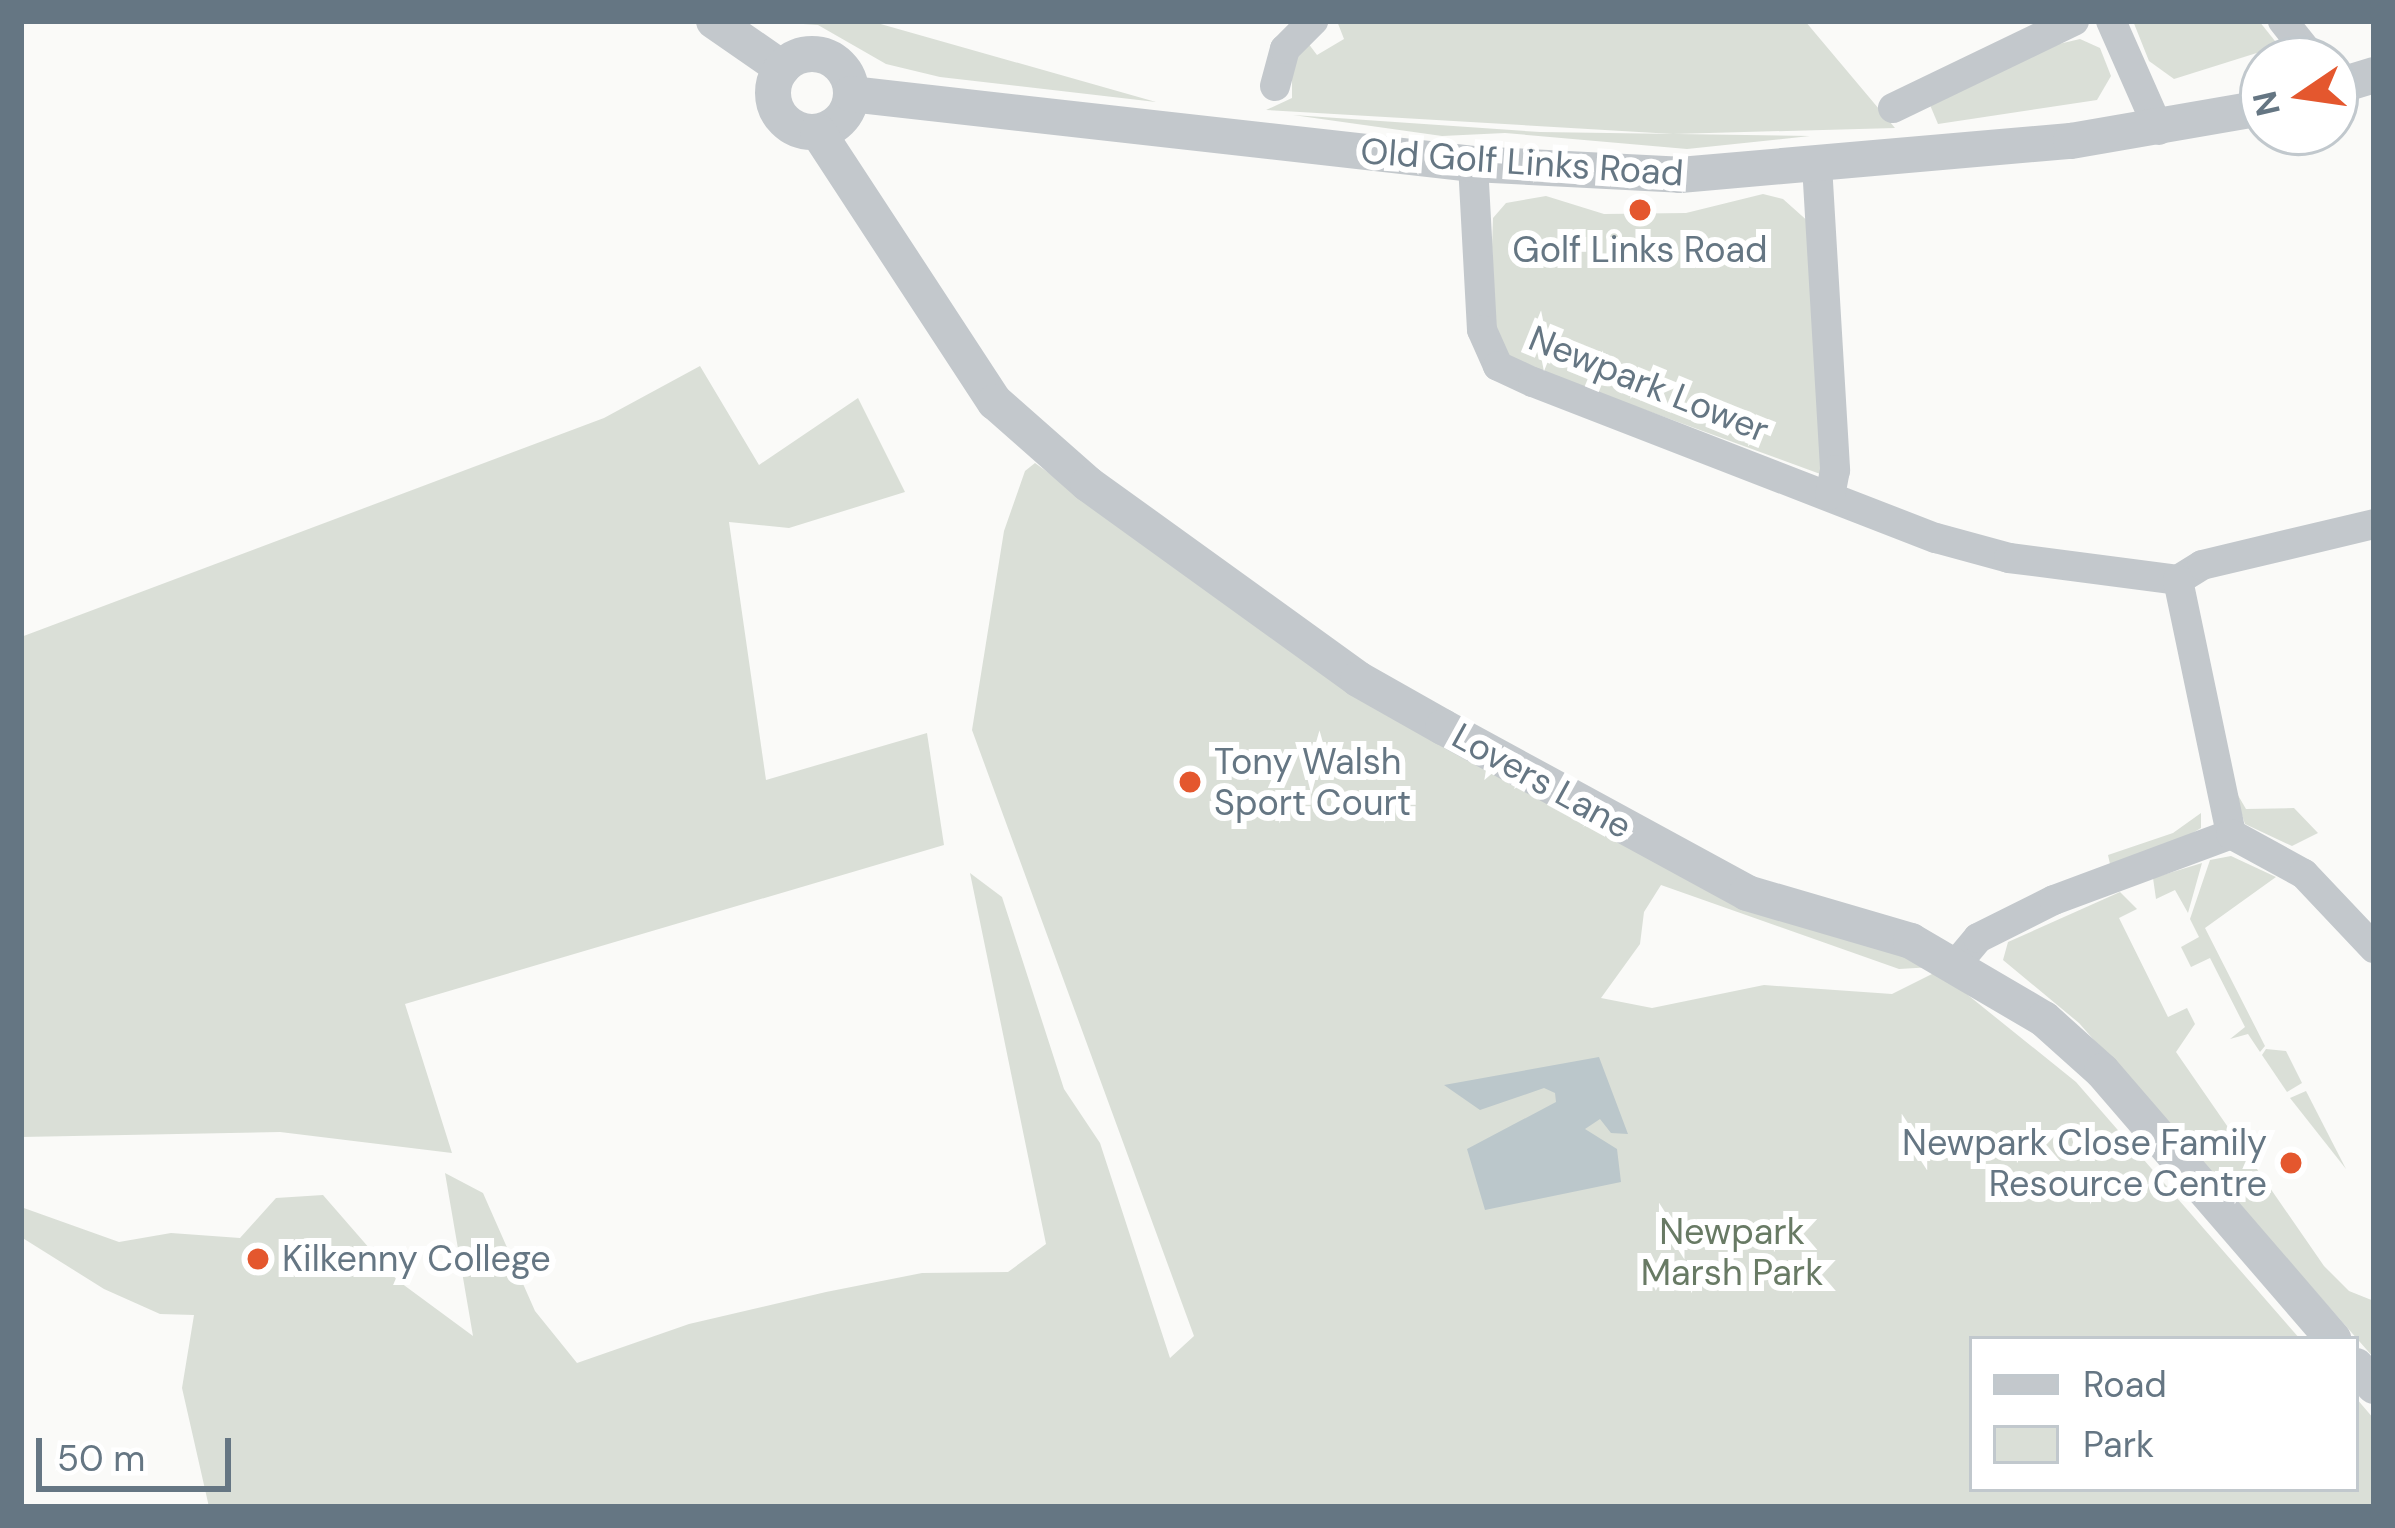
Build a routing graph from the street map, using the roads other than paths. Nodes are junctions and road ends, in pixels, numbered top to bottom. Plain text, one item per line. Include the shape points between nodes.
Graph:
1 (714, 21) edge
2 (1313, 21) edge
3 (2074, 21) edge
4 (2110, 21) edge
5 (782, 68) junction
6 (1276, 86) dead end
7 (851, 94) junction
8 (1893, 108) dead end
9 (2239, 113) edge
10 (2158, 130) junction
11 (818, 132) junction
12 (1473, 164) junction
13 (1817, 165) junction
14 (1830, 495) junction
15 (2374, 524) edge
16 (2178, 580) junction
17 (2231, 834) junction
18 (2374, 948) edge
19 (1958, 962) junction
20 (2329, 1336) edge

1 - 5 street
2 - 6 street via 1285,49
3 - 8 street
4 - 10 street
5 - 7 street via 802,55 826,56 844,70
5 - 11 street via 772,89 777,112 794,128
7 - 11 street via 845,115
7 - 12 street, Old Golf Links Road
9 - 10 street, Old Golf Links Road
10 - 13 street, Old Golf Links Road
11 - 19 street, Lovers Lane via 995,402 1088,484 1358,679 1541,782 1747,893
12 - 13 street, Old Golf Links Road via 1680,175
12 - 14 street, Newpark Lower via 1482,330 1498,366
13 - 14 street
14 - 16 street, Newpark Lower via 2009,558
15 - 16 street, Newpark Lower via 2202,565
16 - 17 street
17 - 18 street via 2304,874
17 - 19 street via 2054,900 1978,938
19 - 20 street, Lovers Lane via 2044,1019 2102,1071

